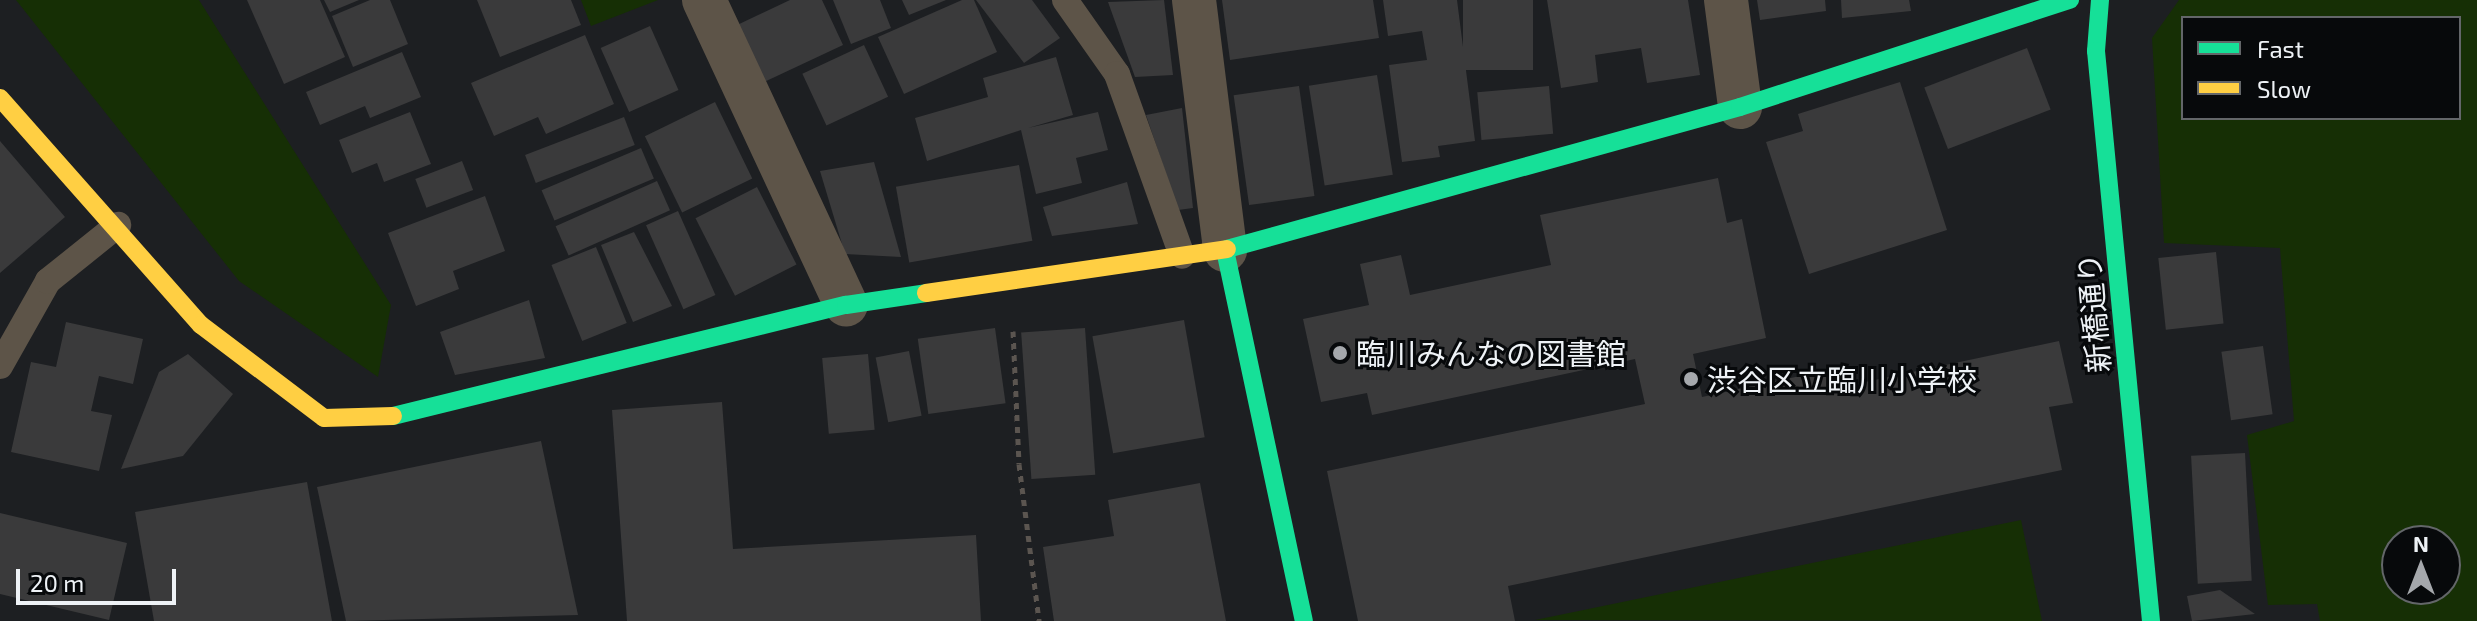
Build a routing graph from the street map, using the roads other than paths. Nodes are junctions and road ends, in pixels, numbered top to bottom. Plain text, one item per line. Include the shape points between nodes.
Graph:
1 (704, 0) edge
2 (1065, 0) edge
3 (1194, 0) edge
4 (1726, 0) edge
5 (2070, 0) edge
6 (2100, 0) edge
7 (0, 98) edge
8 (1740, 107) junction
9 (118, 225) junction
10 (1225, 250) junction
11 (1182, 256) junction
12 (846, 305) junction
13 (0, 366) edge
14 (1304, 621) edge
15 (2151, 621) edge

1 - 12 street
2 - 11 lane via 1117,74
3 - 10 street
4 - 8 street
5 - 8 street
6 - 15 street, 新橋通り via 2096,51
7 - 9 street
8 - 10 street
9 - 12 street via 201,325 324,418 370,422
9 - 13 lane via 48,281
10 - 11 street
10 - 14 street
11 - 12 street

